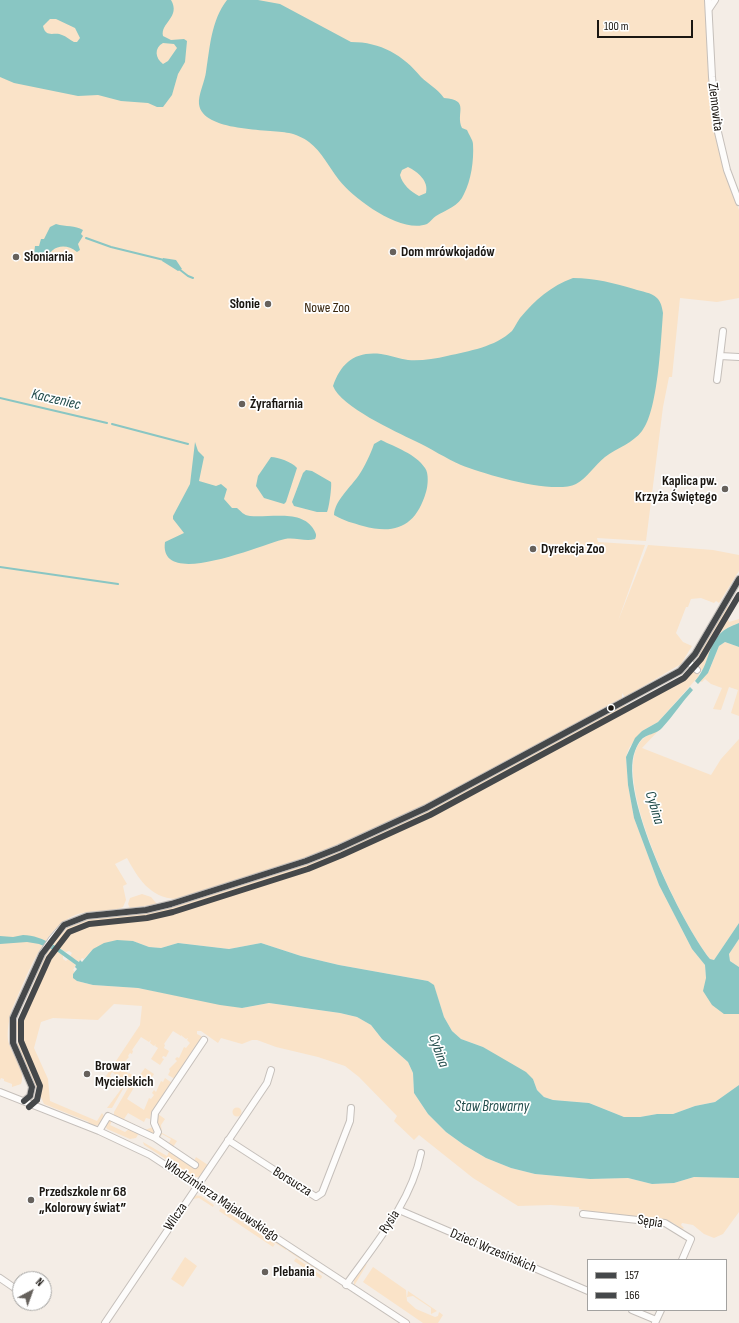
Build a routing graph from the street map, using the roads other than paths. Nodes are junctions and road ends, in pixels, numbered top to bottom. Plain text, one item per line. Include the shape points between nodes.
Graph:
1 (708, 0) edge
2 (715, 0) edge
3 (709, 9) junction
4 (739, 202) edge
5 (723, 331) dead end
6 (720, 356) junction
7 (739, 357) edge
8 (717, 380) dead end
9 (739, 579) edge
10 (689, 662) junction
11 (697, 670) dead end
12 (204, 1040) dead end
13 (272, 1070) dead end
14 (0, 1092) edge
15 (24, 1101) junction
16 (351, 1108) dead end
17 (99, 1132) junction
18 (155, 1138) junction
19 (228, 1140) junction
20 (421, 1153) dead end
21 (195, 1165) dead end
22 (197, 1185) junction
23 (399, 1210) junction
24 (583, 1214) dead end
25 (682, 1259) edge
26 (0, 1278) edge
27 (346, 1285) junction
28 (12, 1286) edge
29 (587, 1291) edge
30 (634, 1311) edge
31 (661, 1311) edge
32 (656, 1322) edge
33 (105, 1323) edge
34 (406, 1323) edge

1 - 3 street, Ziemowita
2 - 3 street
3 - 4 street, Ziemowita via 717,128 727,170
5 - 6 street
6 - 7 street
6 - 8 street
9 - 10 street
10 - 11 street
10 - 15 street via 675,675 410,816 360,839 306,861 171,904 146,910 87,916 64,925 42,954 13,1018 13,1043 32,1087 30,1096
12 - 18 street via 155,1113 154,1123 158,1132
13 - 19 street, Wilcza via 267,1083
14 - 15 street, Włodzimierza Majakowskiego
15 - 17 street, Włodzimierza Majakowskiego
16 - 19 street, Borsucza via 350,1121 322,1193 316,1197
17 - 18 street via 108,1116
17 - 22 street, Włodzimierza Majakowskiego via 150,1155
18 - 21 street
19 - 22 street, Wilcza
20 - 23 street, Rysia
22 - 27 street, Włodzimierza Majakowskiego
22 - 33 street, Wilcza
23 - 27 street, Rysia
23 - 29 street, Dzieci Wrzesińskich
24 - 25 street, Sępia via 665,1223 691,1239
26 - 28 street
27 - 34 street, Włodzimierza Majakowskiego
30 - 32 street
31 - 32 street

